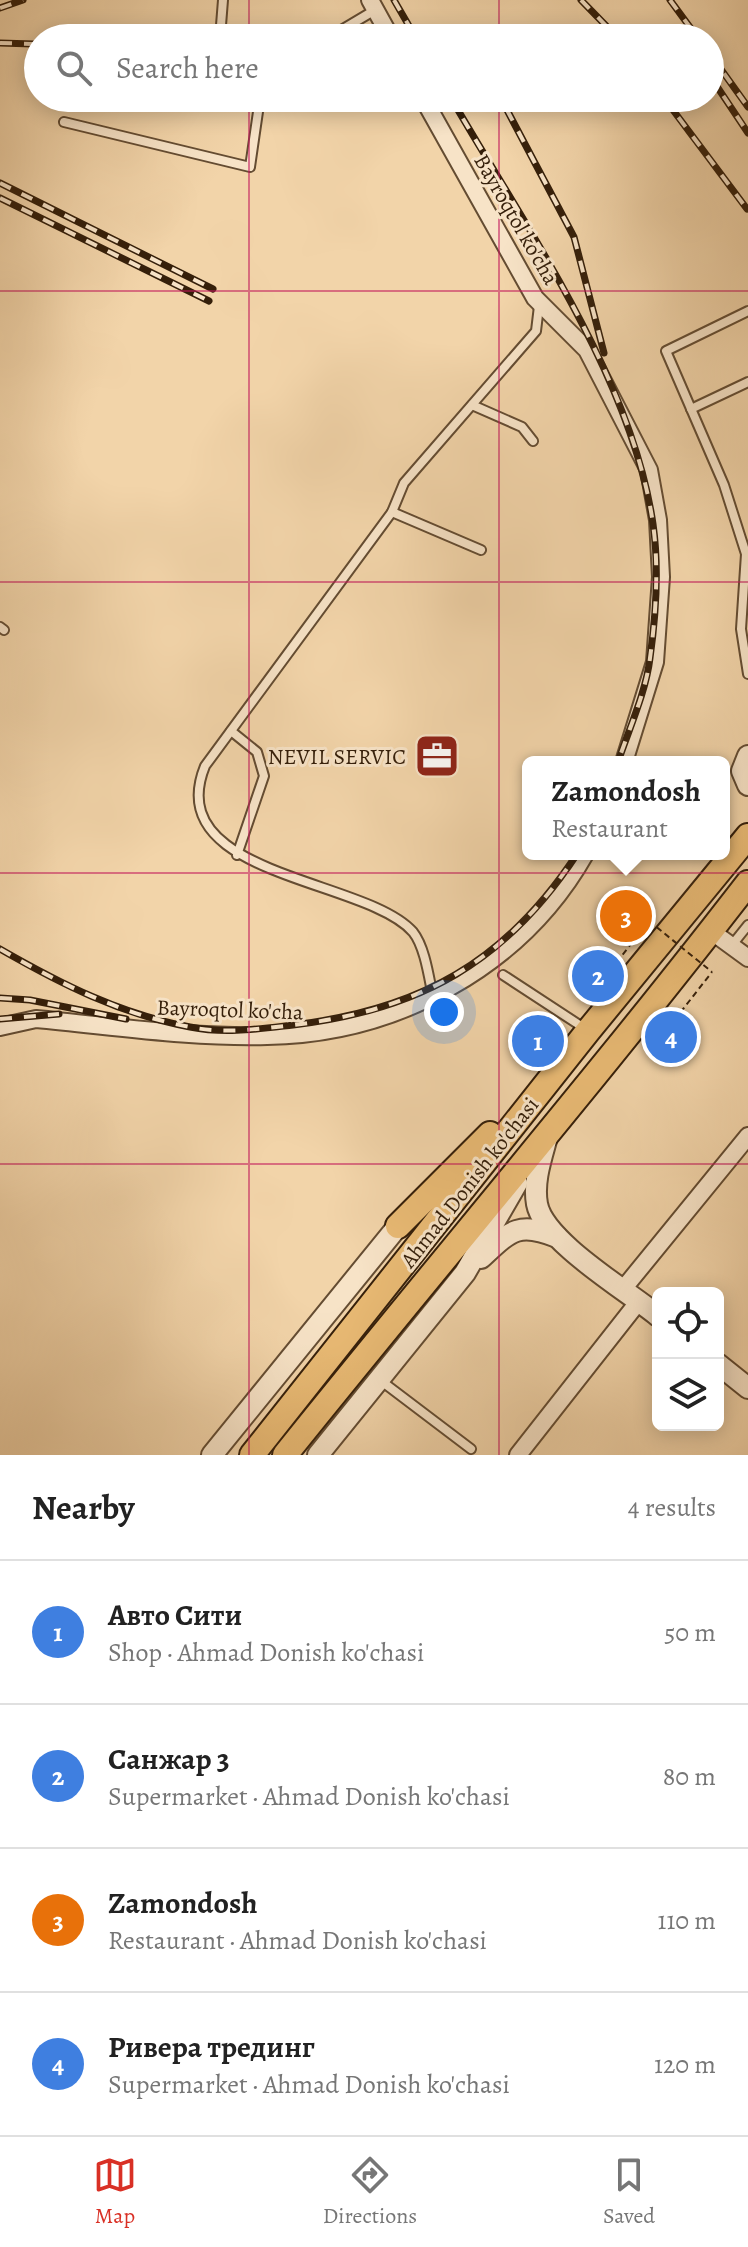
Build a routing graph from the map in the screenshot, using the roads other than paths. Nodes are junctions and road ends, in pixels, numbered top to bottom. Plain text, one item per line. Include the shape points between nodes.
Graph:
1 (223, 0) edge
2 (372, 5) edge
3 (221, 24) edge
4 (347, 24) edge
5 (383, 24) edge
6 (258, 112) edge
7 (431, 112) edge
8 (64, 122) dead end
9 (539, 303) junction
10 (748, 311) edge
11 (748, 382) edge
12 (472, 405) junction
13 (691, 409) junction
14 (533, 441) dead end
15 (392, 512) junction
16 (481, 550) dead end
17 (748, 674) edge
18 (231, 731) junction
19 (626, 756) edge
20 (748, 756) edge
21 (748, 785) edge
22 (748, 836) edge
23 (237, 855) junction
24 (730, 858) edge
25 (582, 860) edge
26 (728, 860) edge
27 (748, 883) edge
28 (748, 925) edge
29 (711, 931) junction
30 (731, 946) junction
31 (748, 958) edge
32 (503, 975) dead end
33 (433, 997) junction
34 (0, 1027) edge
35 (588, 1031) junction
36 (748, 1136) edge
37 (541, 1145) junction
38 (398, 1226) joint
39 (557, 1237) junction
40 (465, 1273) junction
41 (631, 1294) junction
42 (652, 1311) edge
43 (724, 1369) edge
44 (379, 1379) junction
45 (748, 1388) edge
46 (471, 1449) dead end
47 (212, 1455) edge
48 (252, 1455) edge
49 (285, 1455) edge
50 (318, 1455) edge
51 (518, 1455) edge

1 - 3 lane
2 - 4 lane
2 - 5 street
6 - 8 lane via 250,167
7 - 9 street, Bayroqtol ko'cha
9 - 12 lane via 536,331
9 - 19 street, Bayroqtol ko'cha via 587,350 649,470 661,577 655,662
10 - 13 lane via 668,348
11 - 13 lane
12 - 14 lane via 522,427
12 - 15 lane via 404,483
13 - 17 lane via 746,554 741,629
15 - 16 lane
15 - 18 lane
18 - 23 lane via 257,752 264,776
18 - 23 lane via 198,782 201,809 212,831
20 - 21 street via 742,771
22 - 24 main road, Ahmad Donish ko'chasi
23 - 33 lane via 404,924 417,938
25 - 33 street, Bayroqtol ko'cha via 524,936
26 - 35 main road, Ahmad Donish ko'chasi
27 - 29 main road, Ahmad Donish ko'chasi
28 - 30 lane
29 - 30 street
29 - 37 main road, Ahmad Donish ko'chasi
30 - 31 street
32 - 35 lane
33 - 34 street, Bayroqtol ko'cha via 378,1017 299,1034 221,1035 36,1019
35 - 38 main road
35 - 48 main road, Ahmad Donish ko'chasi
36 - 41 street
37 - 39 street via 537,1206
37 - 40 street, Ahmad Donish ko'chasi
37 - 49 main road, Ahmad Donish ko'chasi via 444,1256
38 - 47 street, Ahmad Donish ko'chasi
39 - 40 street via 535,1229 517,1230
39 - 41 street
40 - 44 street, Ahmad Donish ko'chasi
41 - 42 street
41 - 51 street
43 - 45 street
44 - 46 lane
44 - 50 street, Ahmad Donish ko'chasi

